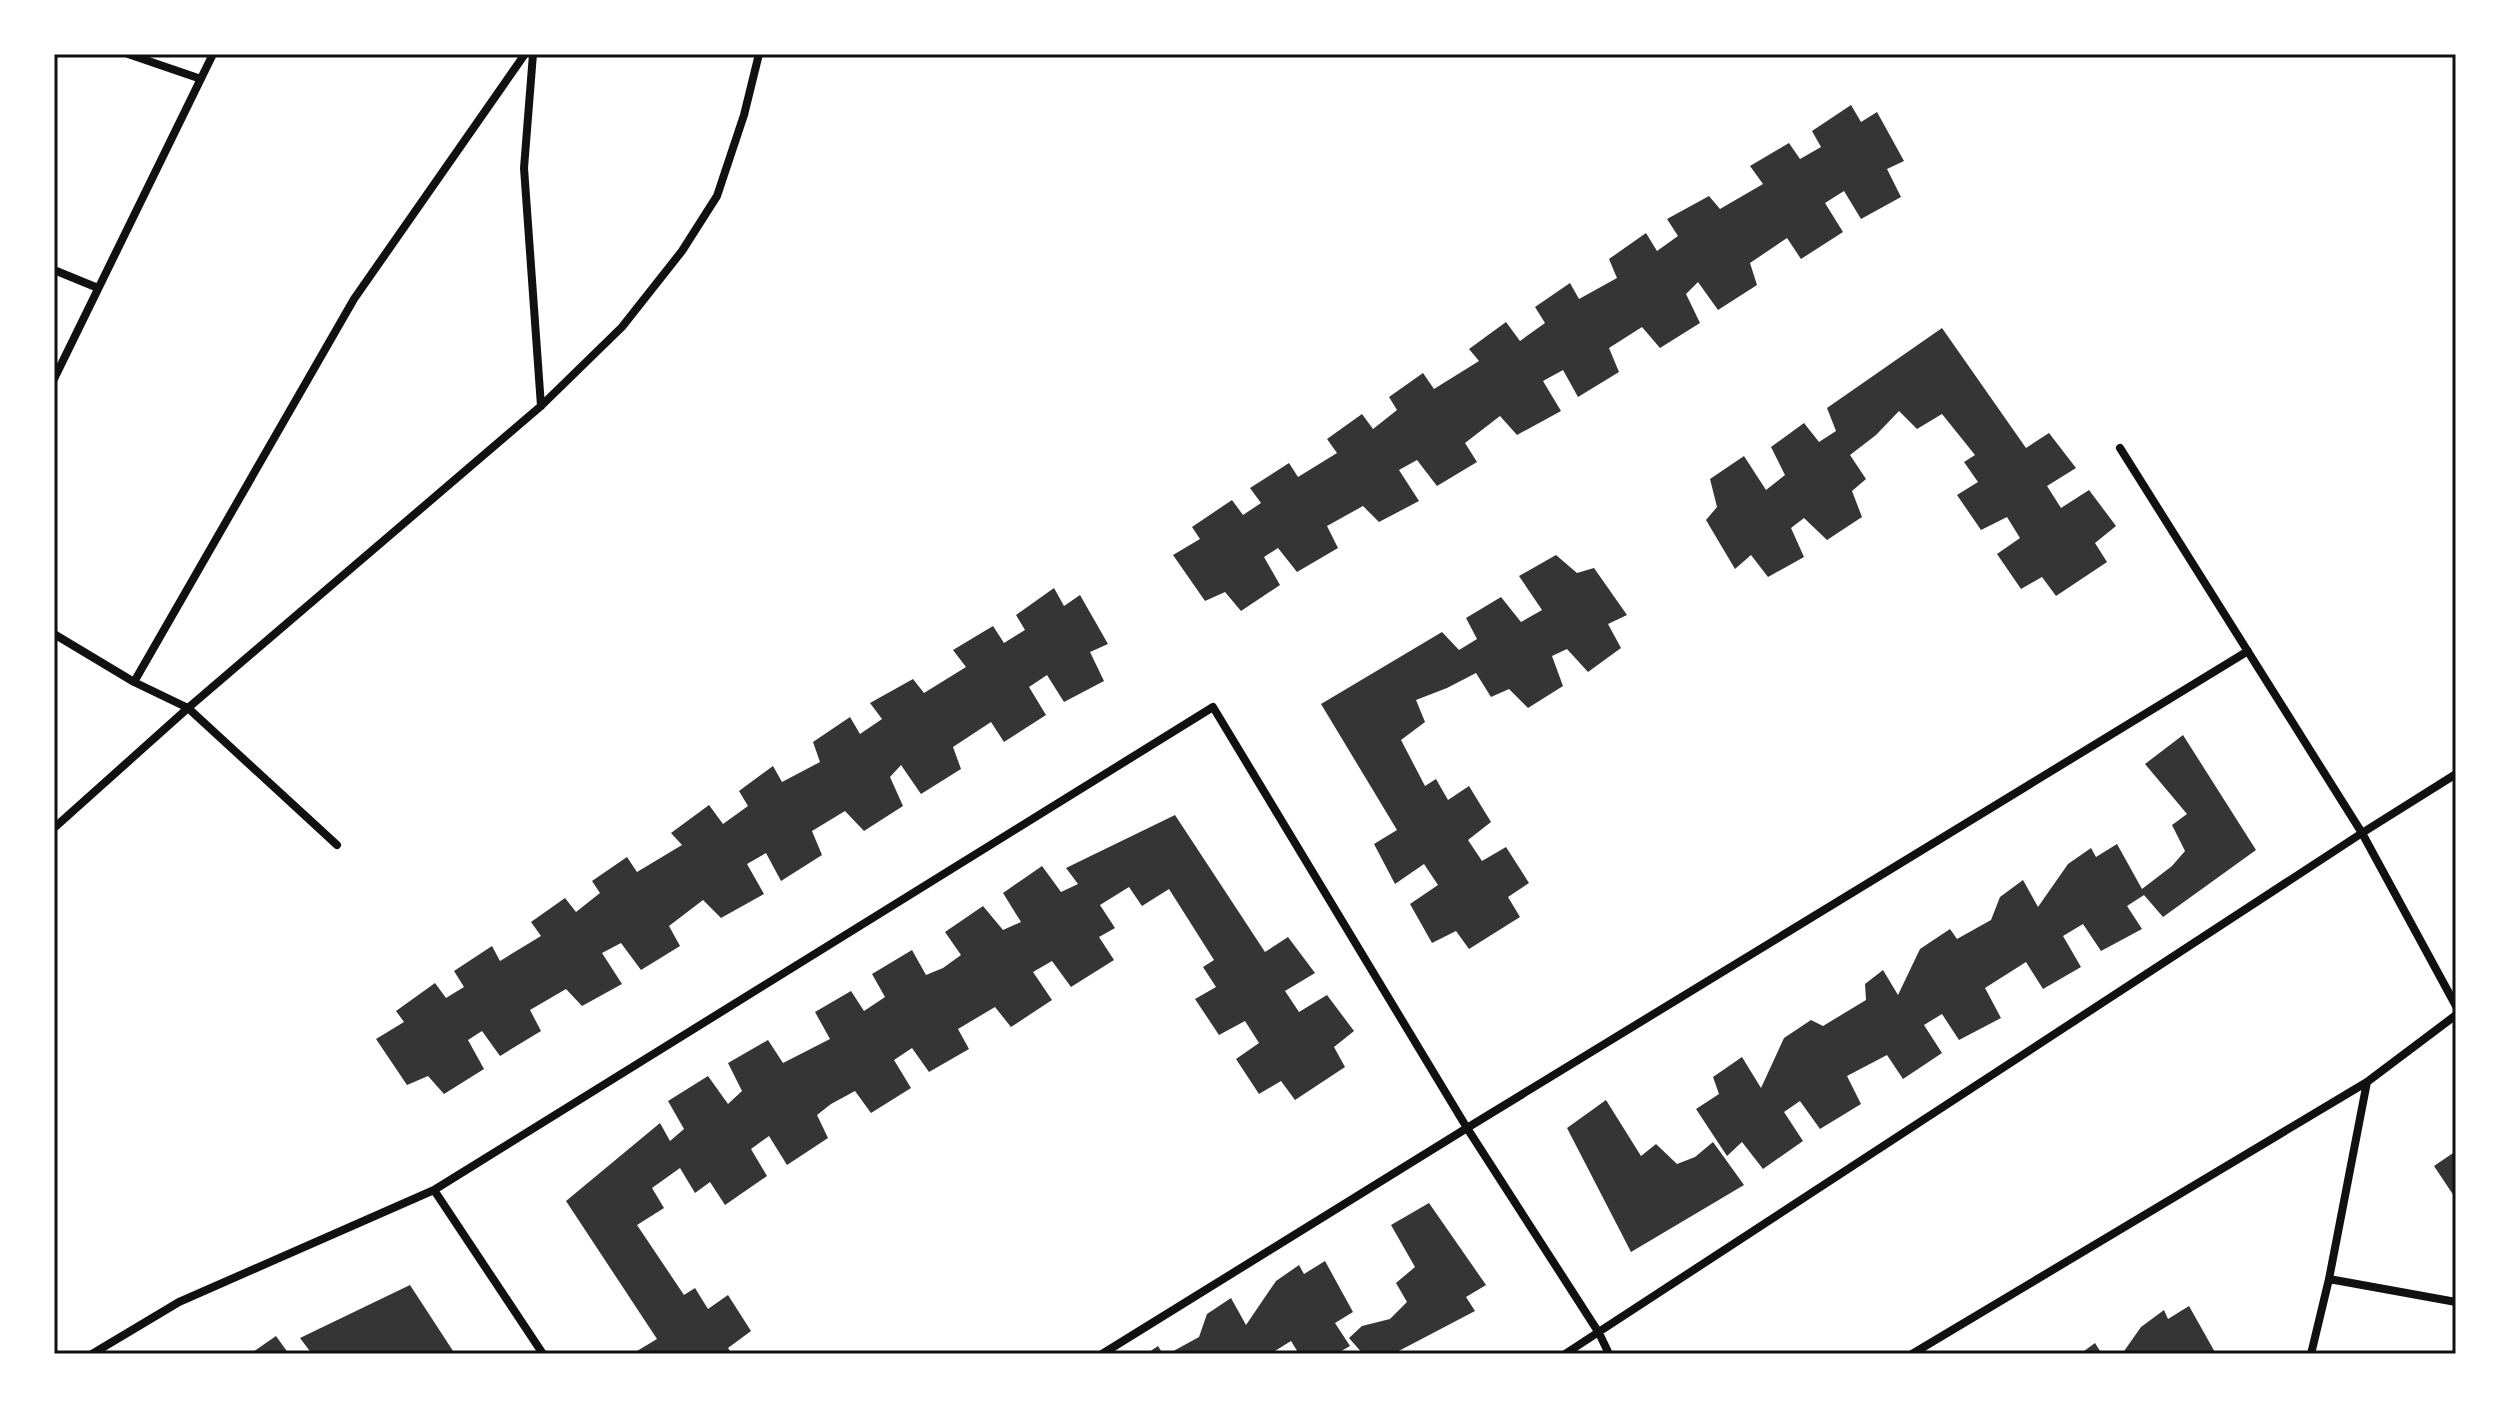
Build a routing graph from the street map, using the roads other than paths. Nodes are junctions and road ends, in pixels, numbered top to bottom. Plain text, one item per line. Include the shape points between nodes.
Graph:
1 (128, 54) edge
2 (213, 54) edge
3 (525, 54) edge
4 (533, 54) edge
5 (759, 54) edge
6 (201, 79) junction
7 (54, 270) edge
8 (98, 288) junction
9 (54, 379) edge
10 (541, 406) junction
11 (2120, 448) dead end
12 (54, 634) edge
13 (2248, 651) junction
14 (134, 682) junction
15 (188, 708) junction
16 (2456, 774) edge
17 (54, 828) edge
18 (2362, 833) junction
19 (337, 845) dead end
20 (2456, 1006) edge
21 (2456, 1015) edge
22 (2367, 1082) junction
23 (1467, 1128) junction
24 (434, 1190) junction
25 (2329, 1279) junction
26 (2456, 1302) edge
27 (1599, 1333) junction
28 (92, 1354) edge
29 (543, 1354) edge
30 (1102, 1354) edge
31 (1565, 1354) edge
32 (1609, 1354) edge
33 (1912, 1354) edge
34 (2311, 1354) edge

1 - 6 street
2 - 6 street
3 - 14 street via 354,299
4 - 10 street via 524,168
5 - 10 street via 717,196 622,327
6 - 8 street
7 - 8 street
8 - 9 street
10 - 15 street
11 - 13 street
12 - 14 street
13 - 18 street
13 - 23 street
14 - 15 street
15 - 17 street
15 - 19 street
16 - 18 street
18 - 20 street
18 - 27 street
21 - 22 street
22 - 25 street
22 - 33 street
23 - 24 street via 1213,707
23 - 27 street
23 - 30 street
24 - 28 street via 179,1302
24 - 29 street
25 - 26 street
25 - 34 street
27 - 31 street
27 - 32 street

